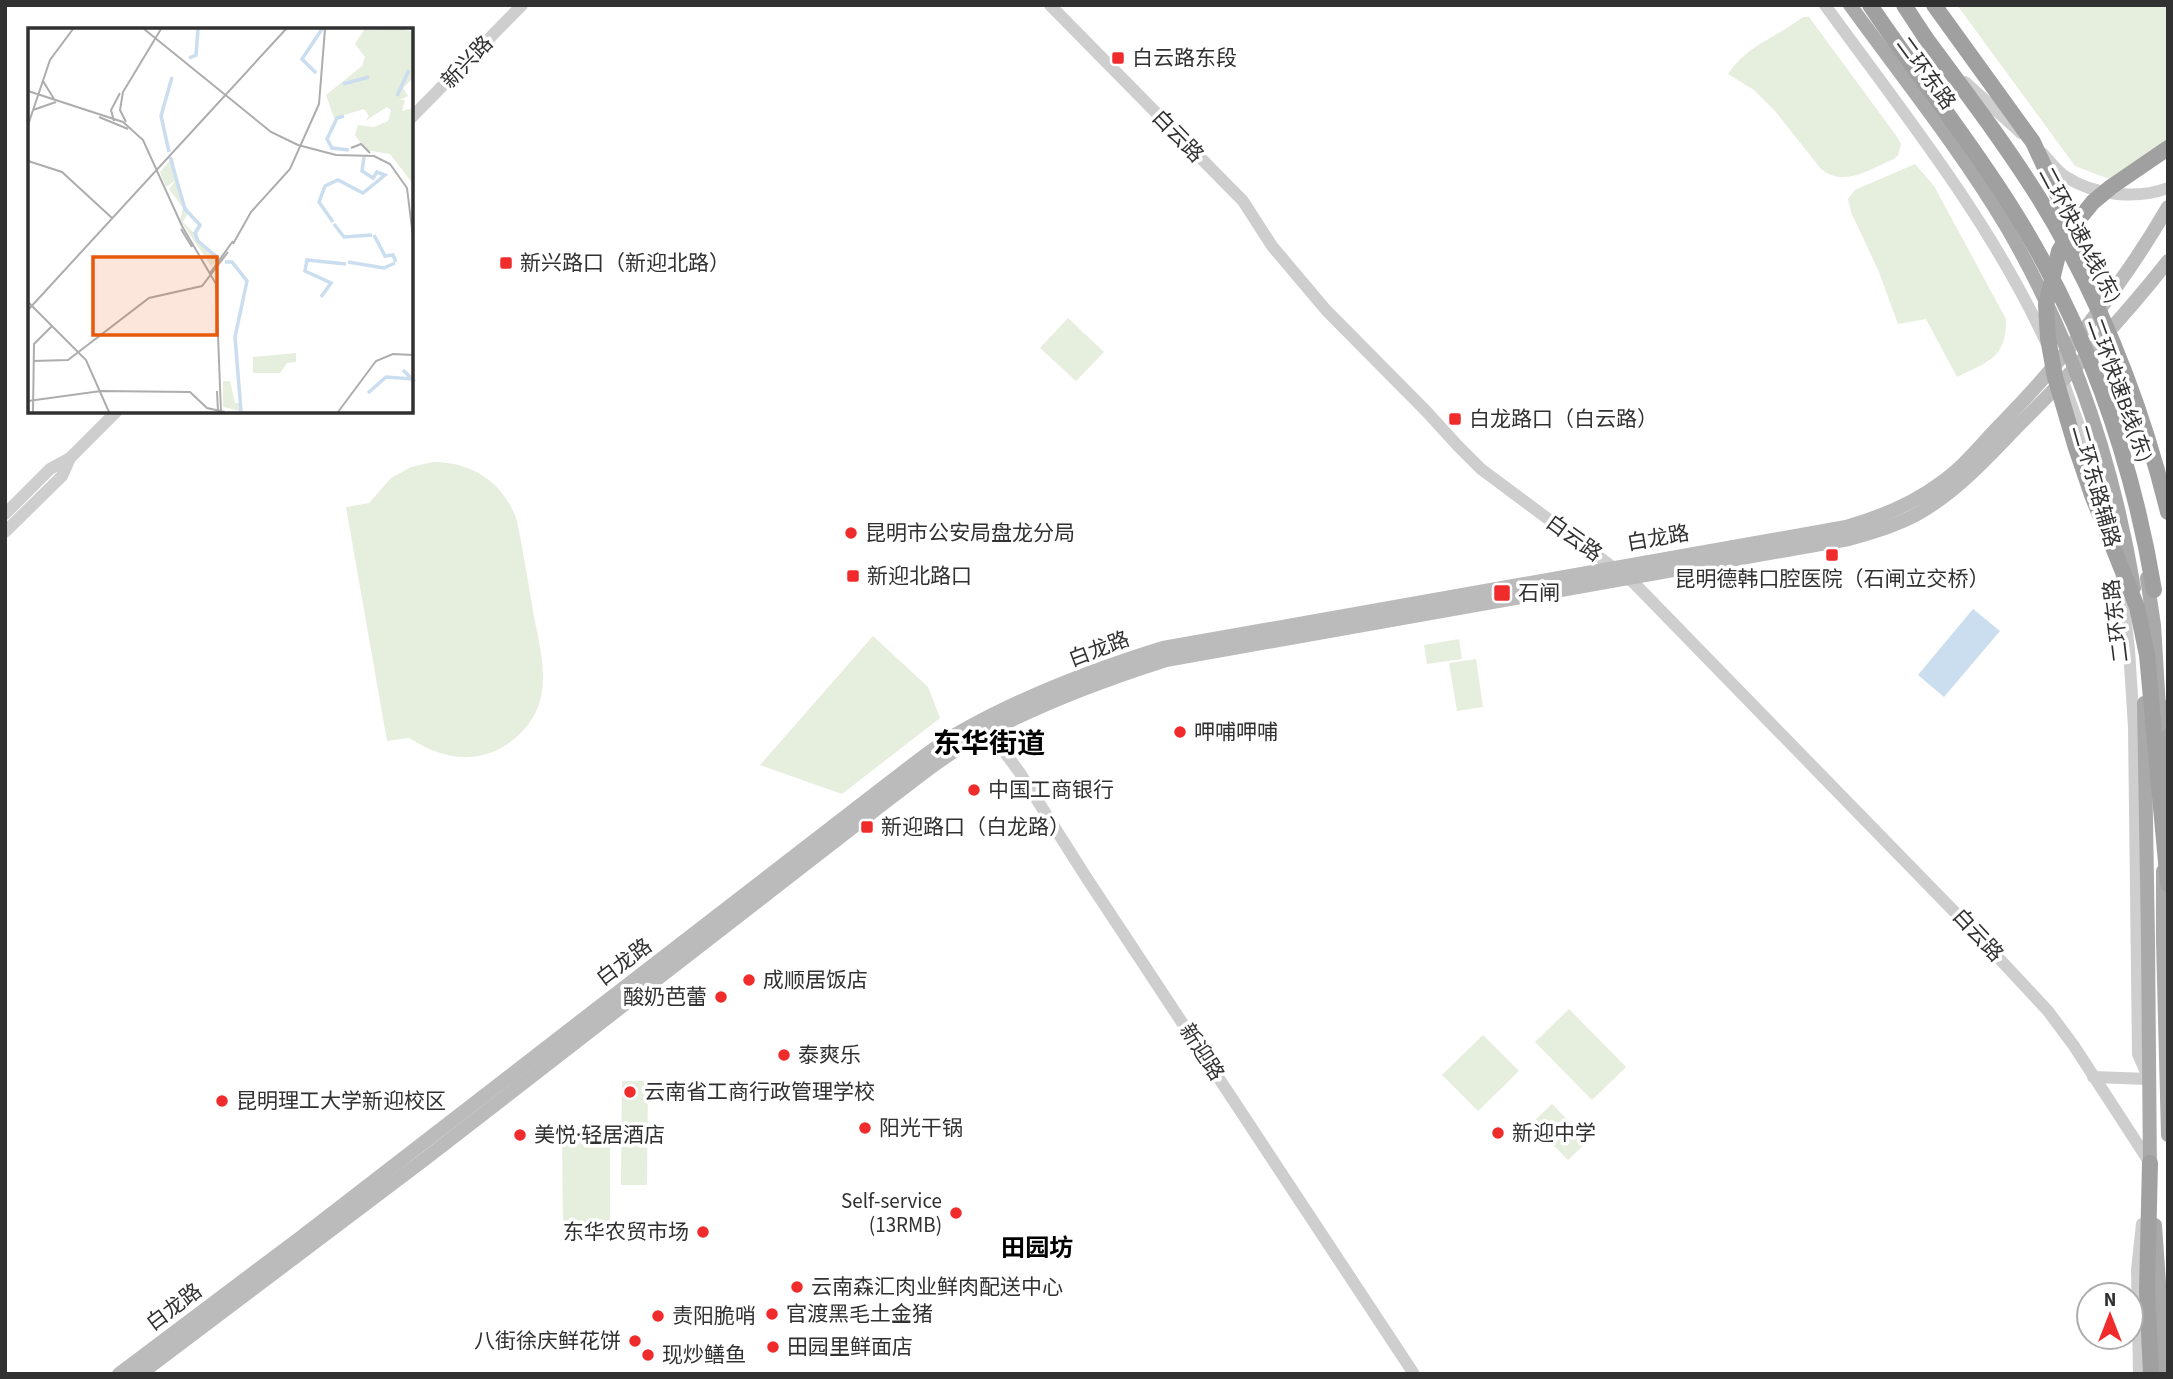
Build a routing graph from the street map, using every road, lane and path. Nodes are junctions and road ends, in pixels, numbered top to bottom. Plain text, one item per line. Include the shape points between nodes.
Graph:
1 (522, 5) edge
2 (1050, 5) edge
3 (1825, 5) edge
4 (1850, 5) edge
5 (1870, 5) edge
6 (1902, 5) edge
7 (1934, 5) edge
8 (1937, 56) junction
9 (413, 116) edge
10 (2035, 146) junction
11 (2168, 148) edge
12 (2168, 188) edge
13 (2168, 207) edge
14 (2168, 261) edge
15 (2099, 312) junction
16 (2108, 332) junction
17 (2056, 365) junction
18 (2063, 381) junction
19 (115, 413) edge
20 (2145, 429) junction
21 (69, 458) junction
22 (2168, 475) edge
23 (2168, 509) edge
24 (5, 514) edge
25 (5, 532) edge
26 (1614, 567) junction
27 (1627, 577) junction
28 (989, 731) junction
29 (2168, 846) edge
30 (2168, 884) edge
31 (2157, 1053) junction
32 (2093, 1077) junction
33 (2149, 1079) junction
34 (2168, 1135) edge
35 (2150, 1163) junction
36 (119, 1374) edge
37 (140, 1374) edge
38 (1414, 1374) edge
39 (2139, 1374) edge
40 (2151, 1374) edge
41 (2163, 1374) edge

1 - 9 street, 新兴路
2 - 26 street, 白云路 via 1243,201 1272,246 1326,310 1481,469
3 - 17 street, 二环东路辅路 via 1980,219
4 - 31 main road, 二环东路, bridge via 2007,227 2062,337 2100,441 2124,535 2139,627 2148,939
5 - 29 highway, 二环快速B线(东), bridge via 2026,231 2073,324 2106,406 2137,504 2156,602
5 - 31 main road, 二环东路, bridge via 2025,229 2076,331 2114,436 2139,532 2154,625 2164,940
6 - 8 street
6 - 23 highway, 二环快速A线(东), bridge via 2020,169 2072,256 2129,387
7 - 10 highway
8 - 10 street
8 - 15 street via 2043,206
10 - 12 street via 2060,173 2093,188 2135,194
10 - 15 highway via 2065,214
11 - 30 highway, bridge via 2111,187 2075,225 2059,251 2046,305 2055,377 2076,448 2137,607 2147,655
13 - 15 main road, 白龙路
14 - 16 main road, 白龙路
15 - 16 street
15 - 17 main road, 白龙路
16 - 18 main road, 白龙路
16 - 20 street
17 - 18 street, 二环东路辅路
17 - 26 main road, 白龙路 via 1944,482 1912,502 1846,527
18 - 27 main road, 白龙路 via 1959,484 1918,513 1878,531
18 - 33 street, 二环东路辅路 via 2103,499 2125,607 2134,727 2138,1054
19 - 21 street
20 - 22 highway
20 - 23 street
21 - 24 street via 50,469
21 - 25 street via 62,476
26 - 27 street, 白云路
26 - 36 main road, 白龙路 via 1163,648 1123,660 984,720 885,786
27 - 28 main road, 白龙路 via 1166,660
27 - 32 street, 白云路 via 1980,938 2048,1011
28 - 37 main road, 白龙路 via 893,796
28 - 38 street, 新迎路
31 - 33 main road
31 - 34 main road
32 - 33 street
32 - 35 street, 白云路
33 - 35 main road
35 - 39 street via 2137,1270
35 - 40 highway via 2147,1291
35 - 41 main road

